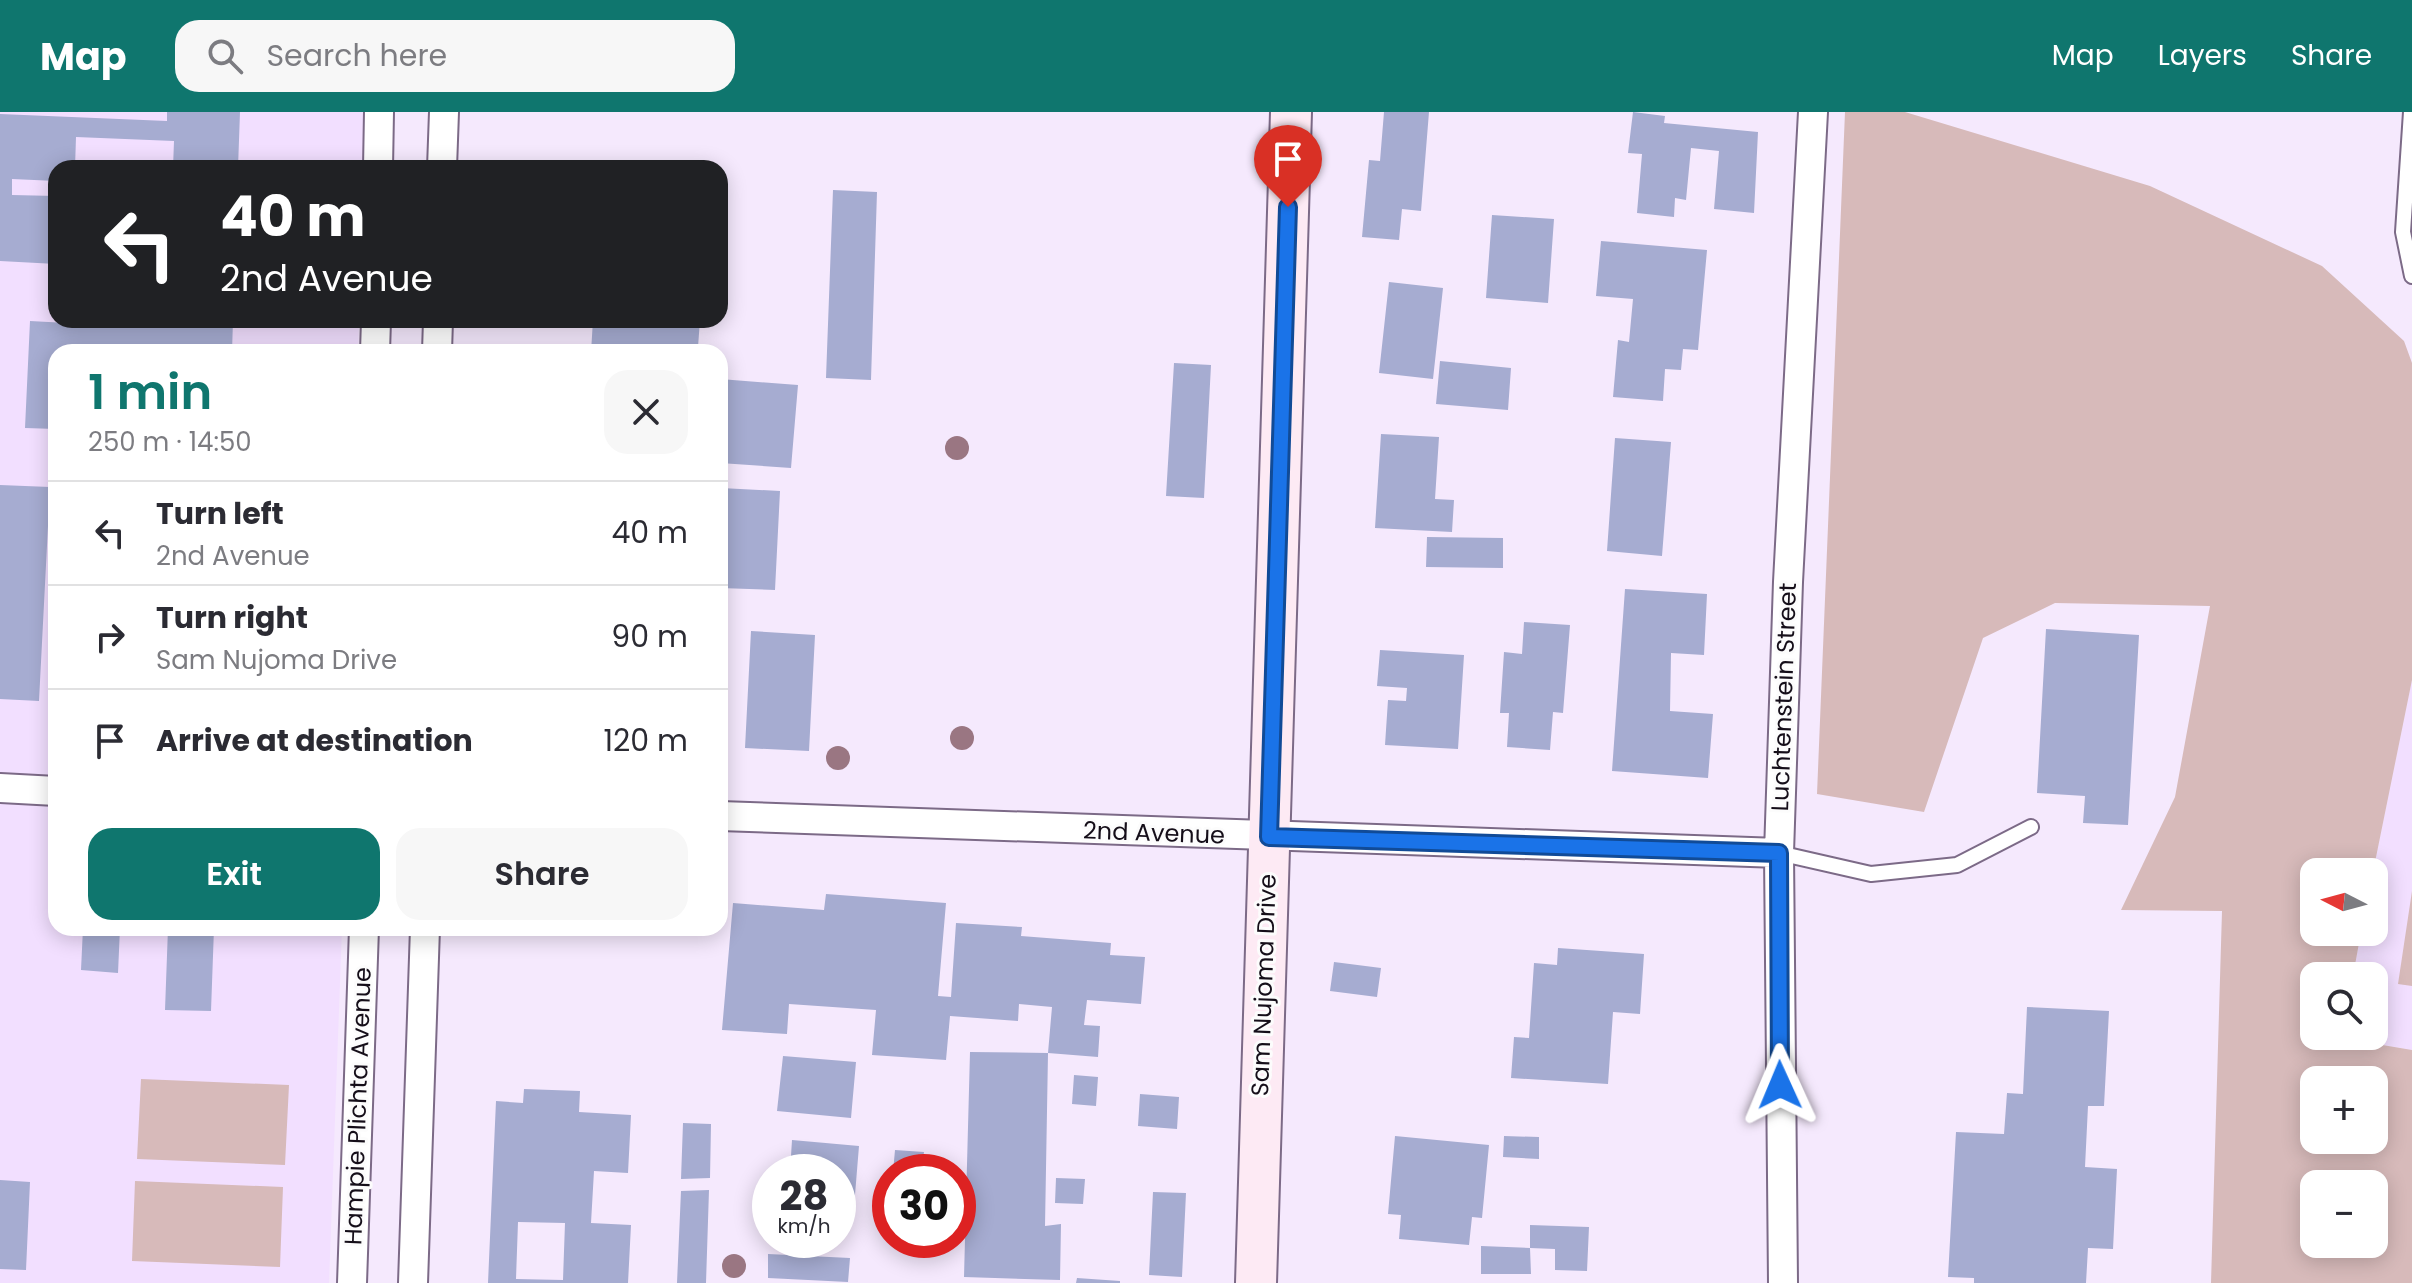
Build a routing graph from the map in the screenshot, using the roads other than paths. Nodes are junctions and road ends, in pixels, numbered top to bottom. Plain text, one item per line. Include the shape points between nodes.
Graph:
1 (379, 112) edge
2 (444, 112) edge
3 (1291, 112) edge
4 (1813, 112) edge
5 (2411, 112) edge
6 (378, 160) edge
7 (442, 160) edge
8 (2412, 276) edge
9 (0, 788) edge
10 (48, 791) edge
11 (728, 816) edge
12 (2031, 827) dead end
13 (1269, 837) junction
14 (1779, 853) junction
15 (364, 936) edge
16 (425, 936) edge
17 (352, 1283) edge
18 (413, 1283) edge
19 (1256, 1283) edge
20 (1783, 1283) edge

1 - 6 street
2 - 7 street
3 - 13 main road, Sam Nujoma Drive
4 - 14 street, Luchtenstein Street
5 - 8 lane via 2403,232
9 - 10 street
11 - 13 street, 2nd Avenue
12 - 14 lane via 1957,865 1871,874
13 - 14 street, 2nd Avenue
13 - 19 main road, Sam Nujoma Drive
14 - 20 street, Luchtenstein Street
15 - 17 street, Hampie Plichta Avenue
16 - 18 street

